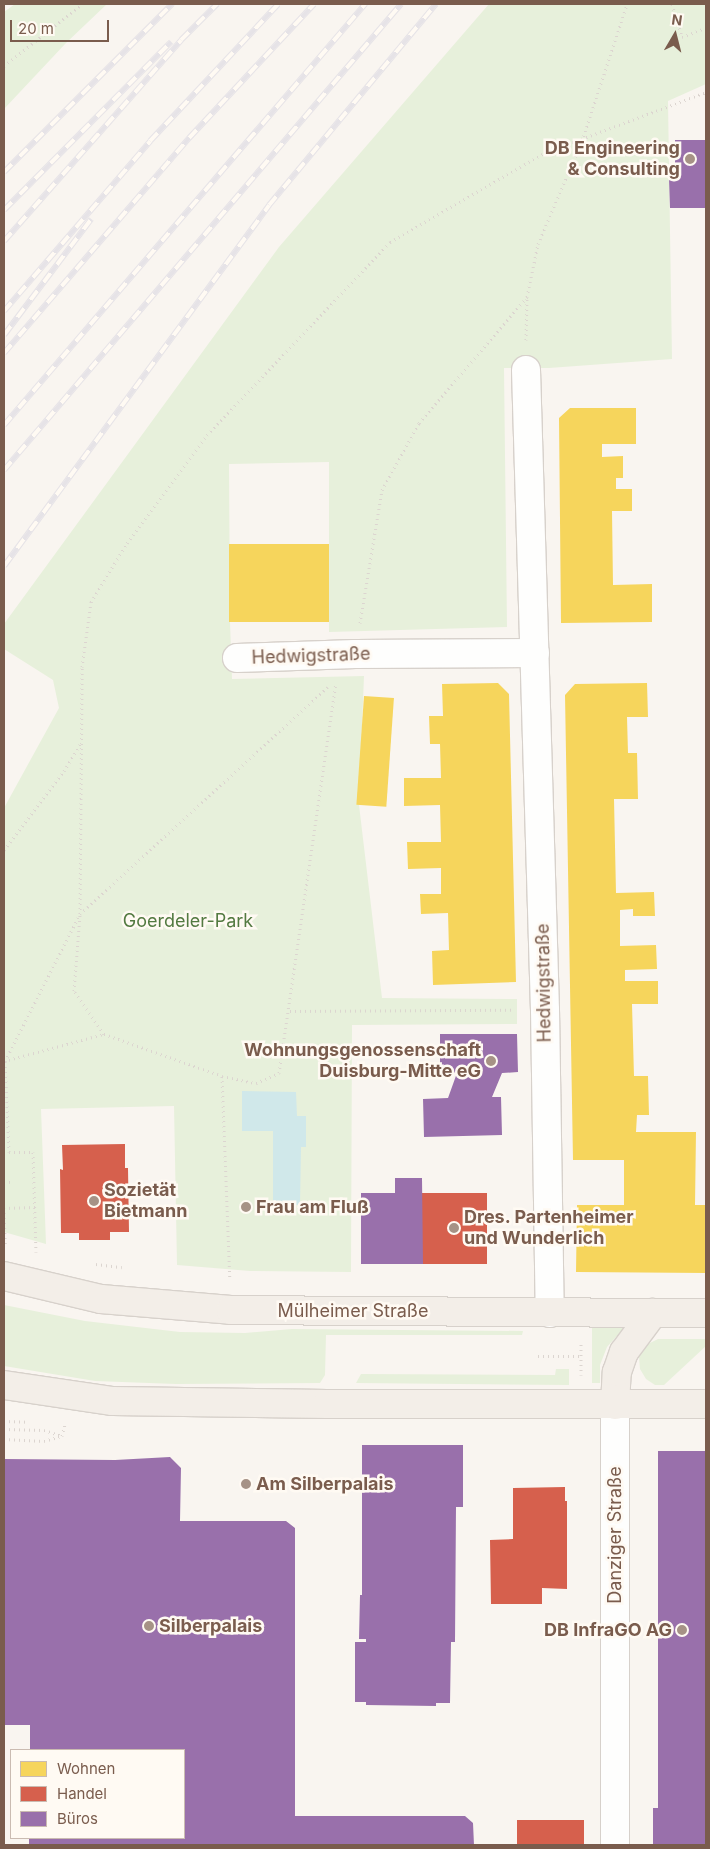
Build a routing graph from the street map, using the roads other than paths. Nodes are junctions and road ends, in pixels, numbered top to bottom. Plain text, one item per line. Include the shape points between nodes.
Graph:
1 (526, 370) road end
2 (535, 653) junction
3 (236, 658) dead end
4 (7, 1278) edge
5 (653, 1312) junction
6 (550, 1313) junction
7 (706, 1313) edge
8 (4, 1385) edge
9 (706, 1404) edge
10 (615, 1405) junction
11 (615, 1845) edge

1 - 2 street, Hedwigstraße
2 - 3 street, Hedwigstraße
2 - 6 street, Hedwigstraße
4 - 6 main road, Mülheimer Straße via 101,1299 232,1310
5 - 6 main road, Mülheimer Straße
5 - 7 main road, Mülheimer Straße
5 - 10 main road via 624,1352 616,1372
8 - 10 main road via 114,1401
9 - 10 main road
10 - 11 street, Danziger Straße

